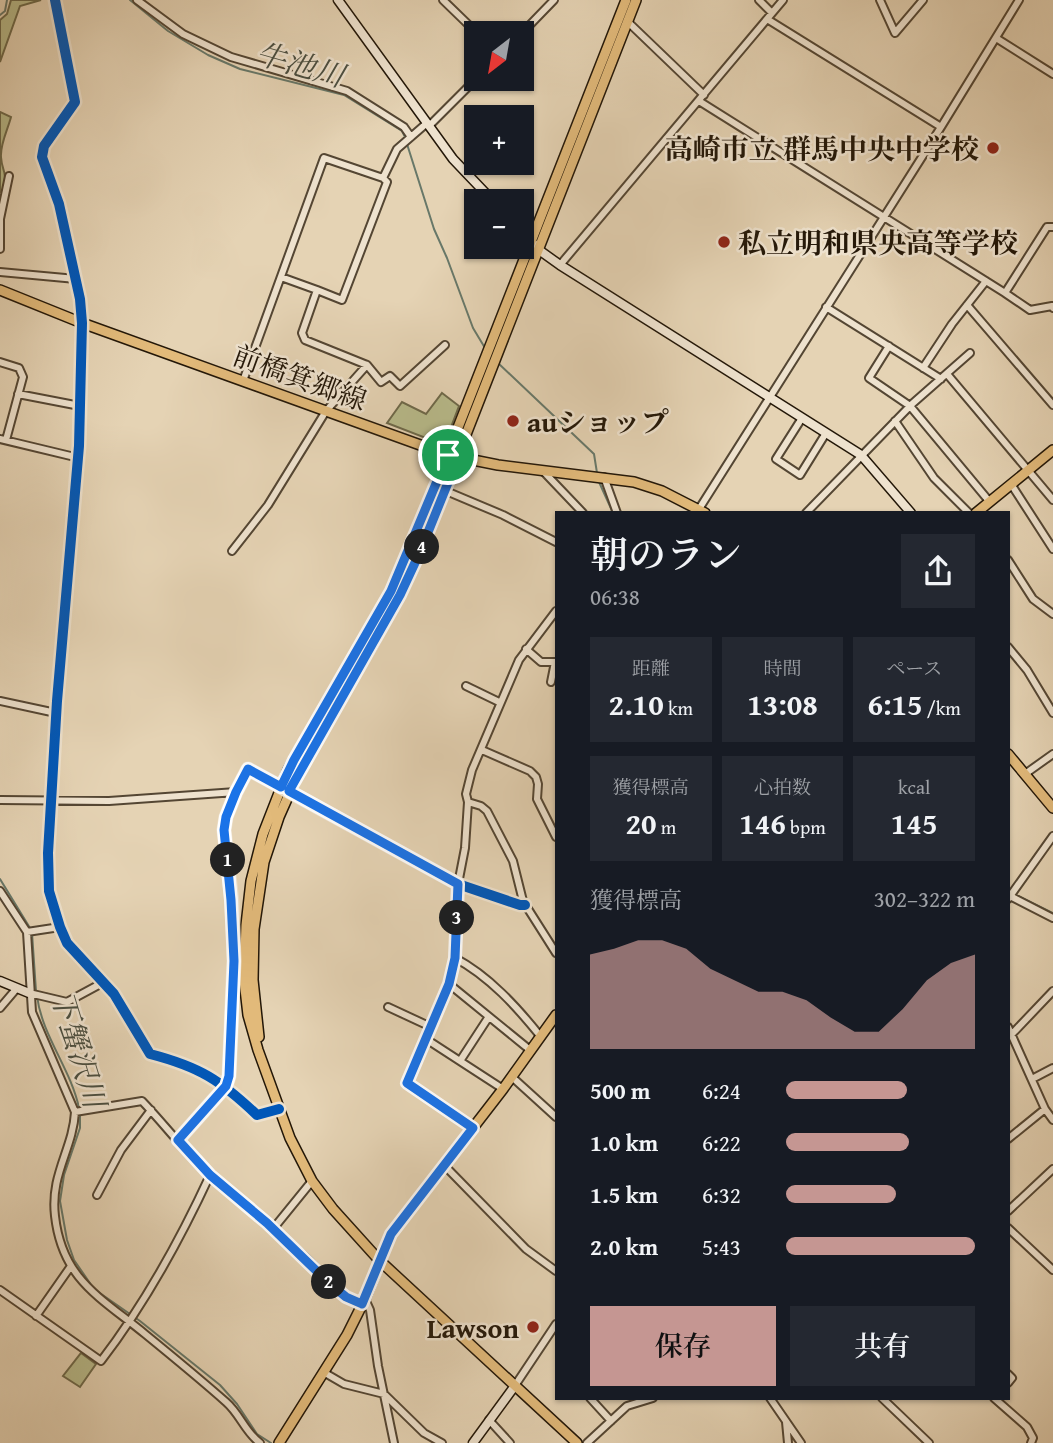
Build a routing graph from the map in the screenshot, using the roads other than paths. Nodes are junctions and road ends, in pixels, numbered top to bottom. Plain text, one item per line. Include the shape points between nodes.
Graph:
1 (55, 0) edge
2 (136, 0) edge
3 (338, 0) edge
4 (443, 0) edge
5 (554, 0) edge
6 (626, 0) edge
7 (636, 0) edge
8 (759, 0) edge
9 (783, 0) edge
10 (880, 0) edge
11 (923, 0) edge
12 (1019, 0) edge
13 (770, 16) junction
14 (465, 21) edge
15 (534, 21) edge
16 (628, 22) junction
17 (996, 38) junction
18 (1053, 74) edge
19 (464, 91) edge
20 (705, 95) junction
21 (699, 101) junction
22 (428, 125) junction
23 (941, 127) junction
24 (407, 140) junction
25 (9, 176) dead end
26 (383, 178) junction
27 (481, 189) edge
28 (884, 217) junction
29 (1053, 227) edge
30 (534, 236) edge
31 (534, 244) edge
32 (0, 248) edge
33 (539, 250) junction
34 (525, 259) edge
35 (560, 265) junction
36 (0, 272) edge
37 (281, 277) junction
38 (76, 279) junction
39 (986, 281) junction
40 (0, 290) edge
41 (317, 290) junction
42 (1005, 293) junction
43 (967, 305) junction
44 (826, 307) junction
45 (1053, 308) edge
46 (82, 323) junction
47 (445, 345) dead end
48 (889, 346) junction
49 (970, 353) dead end
50 (0, 362) edge
51 (367, 365) junction
52 (923, 368) junction
53 (944, 376) junction
54 (243, 381) junction
55 (18, 394) junction
56 (769, 397) junction
57 (1053, 405) edge
58 (80, 406) junction
59 (910, 406) junction
60 (326, 411) junction
61 (802, 418) junction
62 (895, 421) junction
63 (827, 433) junction
64 (3, 439) edge
65 (1052, 452) edge
66 (861, 455) junction
67 (453, 457) junction
68 (79, 458) junction
69 (543, 470) junction
70 (1029, 470) junction
71 (599, 477) junction
72 (1011, 484) junction
73 (446, 491) junction
74 (1053, 500) edge
75 (989, 501) junction
76 (581, 511) edge
77 (616, 511) edge
78 (702, 511) edge
79 (808, 511) edge
80 (909, 511) edge
81 (974, 511) edge
82 (976, 511) edge
83 (555, 541) edge
84 (1053, 549) edge
85 (232, 551) dead end
86 (1010, 563) edge
87 (555, 612) edge
88 (1053, 614) edge
89 (526, 649) junction
90 (1010, 649) edge
91 (551, 682) dead end
92 (466, 686) dead end
93 (0, 701) edge
94 (499, 702) junction
95 (1052, 709) edge
96 (56, 713) junction
97 (482, 750) junction
98 (1053, 754) edge
99 (1010, 756) edge
100 (1025, 774) junction
101 (285, 789) junction
102 (236, 792) junction
103 (51, 799) junction
104 (0, 800) edge
105 (468, 802) junction
106 (1053, 808) edge
107 (555, 835) edge
108 (1053, 836) edge
109 (458, 884) junction
110 (0, 891) edge
111 (1011, 895) edge
112 (525, 905) junction
113 (1053, 918) edge
114 (60, 927) junction
115 (26, 932) junction
116 (555, 951) edge
117 (455, 958) junction
118 (0, 981) edge
119 (104, 982) junction
120 (449, 984) junction
121 (17, 988) junction
122 (1053, 991) edge
123 (29, 993) junction
124 (388, 1007) dead end
125 (0, 1008) edge
126 (555, 1016) edge
127 (488, 1018) junction
128 (431, 1027) junction
129 (1010, 1030) edge
130 (541, 1037) junction
131 (426, 1039) junction
132 (530, 1051) junction
133 (460, 1060) junction
134 (1053, 1069) edge
135 (512, 1077) junction
136 (1032, 1079) junction
137 (226, 1086) junction
138 (503, 1089) junction
139 (279, 1109) junction
140 (1045, 1109) junction
141 (151, 1110) junction
142 (75, 1112) junction
143 (555, 1116) edge
144 (1053, 1120) edge
145 (473, 1128) junction
146 (1010, 1137) edge
147 (178, 1140) junction
148 (444, 1165) junction
149 (1053, 1169) edge
150 (210, 1175) junction
151 (312, 1181) junction
152 (97, 1195) dead end
153 (1010, 1209) edge
154 (274, 1229) junction
155 (1010, 1230) edge
156 (379, 1260) junction
157 (71, 1266) junction
158 (555, 1269) edge
159 (1053, 1270) edge
160 (0, 1290) edge
161 (364, 1301) junction
162 (36, 1315) junction
163 (130, 1322) junction
164 (555, 1326) edge
165 (325, 1373) junction
166 (514, 1387) junction
167 (384, 1394) junction
168 (592, 1400) edge
169 (625, 1400) edge
170 (646, 1400) edge
171 (771, 1400) edge
172 (884, 1400) edge
173 (996, 1400) edge
174 (627, 1406) junction
175 (489, 1420) junction
176 (611, 1421) junction
177 (786, 1422) junction
178 (557, 1428) junction
179 (260, 1443) edge
180 (279, 1443) edge
181 (394, 1443) edge
182 (442, 1443) edge
183 (473, 1443) edge
184 (510, 1443) edge
185 (568, 1443) edge
186 (577, 1443) edge
187 (587, 1443) edge
188 (788, 1443) edge
189 (801, 1443) edge
190 (929, 1443) edge
191 (1031, 1443) edge

1 - 38 street via 75,102 44,146 42,158 60,204
2 - 24 street via 183,34 231,57 347,91 404,127
3 - 22 street
4 - 14 street
5 - 15 street
6 - 30 main road
7 - 16 main road
8 - 13 street
9 - 13 street
10 - 11 street via 895,33
12 - 17 street
13 - 20 street
13 - 23 street
16 - 20 street
16 - 33 main road
17 - 18 street
17 - 23 street
19 - 22 street
20 - 21 street
21 - 28 street
21 - 35 street
22 - 24 street
22 - 27 street
23 - 28 street
24 - 26 street via 393,155
25 - 32 street via 0,219
26 - 37 street via 324,158
26 - 41 street via 387,182 342,300
28 - 39 street
28 - 44 street
29 - 42 street via 1047,227
31 - 33 street
33 - 35 street
33 - 67 main road
34 - 67 main road
35 - 56 street
36 - 38 street
37 - 41 street
37 - 54 street
38 - 46 street
39 - 42 street
39 - 43 street
40 - 46 main road, 前橋箕郷線
41 - 51 street via 302,333 305,340
42 - 45 street via 1030,310
43 - 52 street
43 - 57 street
44 - 48 street
44 - 56 street
46 - 54 main road, 前橋箕郷線
46 - 58 street
47 - 51 street via 401,386 390,376 381,382
48 - 52 street
48 - 59 street via 869,378
49 - 53 street
50 - 55 street via 19,368 23,377
51 - 60 street
52 - 53 street
53 - 59 street
53 - 70 street
54 - 60 main road, 前橋箕郷線
55 - 58 street
55 - 64 street
56 - 61 street
56 - 78 street
58 - 68 street
59 - 62 street
59 - 75 street
60 - 67 main road, 前橋箕郷線
60 - 85 street via 268,505
61 - 63 street
61 - 63 street via 776,459 800,475
62 - 66 street
62 - 81 street via 934,478
63 - 66 street
64 - 68 street
65 - 70 main road
66 - 79 street
66 - 80 street
67 - 69 main road, 前橋箕郷線
67 - 73 main road
67 - 101 main road via 391,591 294,760
68 - 96 street
69 - 71 main road, 前橋箕郷線
69 - 76 street
70 - 72 main road
70 - 74 street
71 - 77 street
71 - 78 main road, 前橋箕郷線 via 649,486
72 - 75 main road
72 - 84 street
73 - 83 street
73 - 101 main road via 400,595
75 - 82 main road
86 - 88 street via 1032,599
87 - 89 street
89 - 91 street via 541,662 555,662
89 - 94 street
90 - 95 street
92 - 94 street
93 - 96 street
94 - 97 street
96 - 103 street
97 - 105 street via 472,770
97 - 107 street via 536,777 537,799
98 - 100 street
99 - 100 main road
100 - 106 main road
101 - 102 street via 248,769
101 - 109 street
101 - 139 main road via 264,862 254,929 255,999 265,1070
102 - 103 street
102 - 137 street via 224,830 234,961
103 - 104 street
103 - 114 street via 49,891
105 - 109 street
105 - 112 street via 487,811 513,861
108 - 111 street
109 - 112 street
109 - 117 street
110 - 115 street
111 - 113 street
112 - 116 street
114 - 115 street
114 - 119 street via 67,943
115 - 123 street
117 - 120 street
117 - 130 street via 470,965 520,1010
118 - 121 street
119 - 123 street via 67,1002
119 - 137 street via 150,1054 187,1065
120 - 127 street
120 - 128 street
121 - 123 street
121 - 125 street
122 - 129 street
123 - 142 street via 32,1012
124 - 128 street
126 - 130 main road
127 - 132 street
127 - 133 street
128 - 131 street
129 - 136 street
130 - 132 main road
131 - 133 street
131 - 145 street via 407,1083
132 - 135 main road
133 - 138 street
134 - 136 street
135 - 138 main road
135 - 143 street
136 - 140 street
137 - 139 street via 257,1115
137 - 147 street
138 - 145 main road
139 - 151 main road
140 - 144 street
140 - 146 street
141 - 142 street via 142,1101
141 - 147 street
141 - 152 street via 121,1150
142 - 157 street via 54,1192 58,1236
145 - 148 main road
147 - 150 street
148 - 156 main road via 391,1234
148 - 158 street via 526,1249
149 - 153 street
150 - 154 street
150 - 163 street
151 - 154 street
151 - 156 main road
154 - 161 street via 337,1290
155 - 159 street
156 - 161 main road
156 - 166 main road
157 - 162 street
157 - 163 street via 97,1298
160 - 162 street
161 - 165 main road
161 - 167 street via 370,1310
162 - 163 street via 101,1361
163 - 179 street via 231,1406
164 - 166 street
165 - 167 street via 344,1384
165 - 180 main road
166 - 175 street
166 - 178 main road
167 - 181 street
167 - 182 street via 424,1433
168 - 176 street
169 - 174 street
170 - 174 street
171 - 177 street
172 - 190 street
173 - 191 street via 1027,1427 1034,1438
174 - 176 street
175 - 183 street
175 - 184 street
176 - 187 street
177 - 188 street
177 - 189 street
178 - 185 main road
178 - 186 main road

